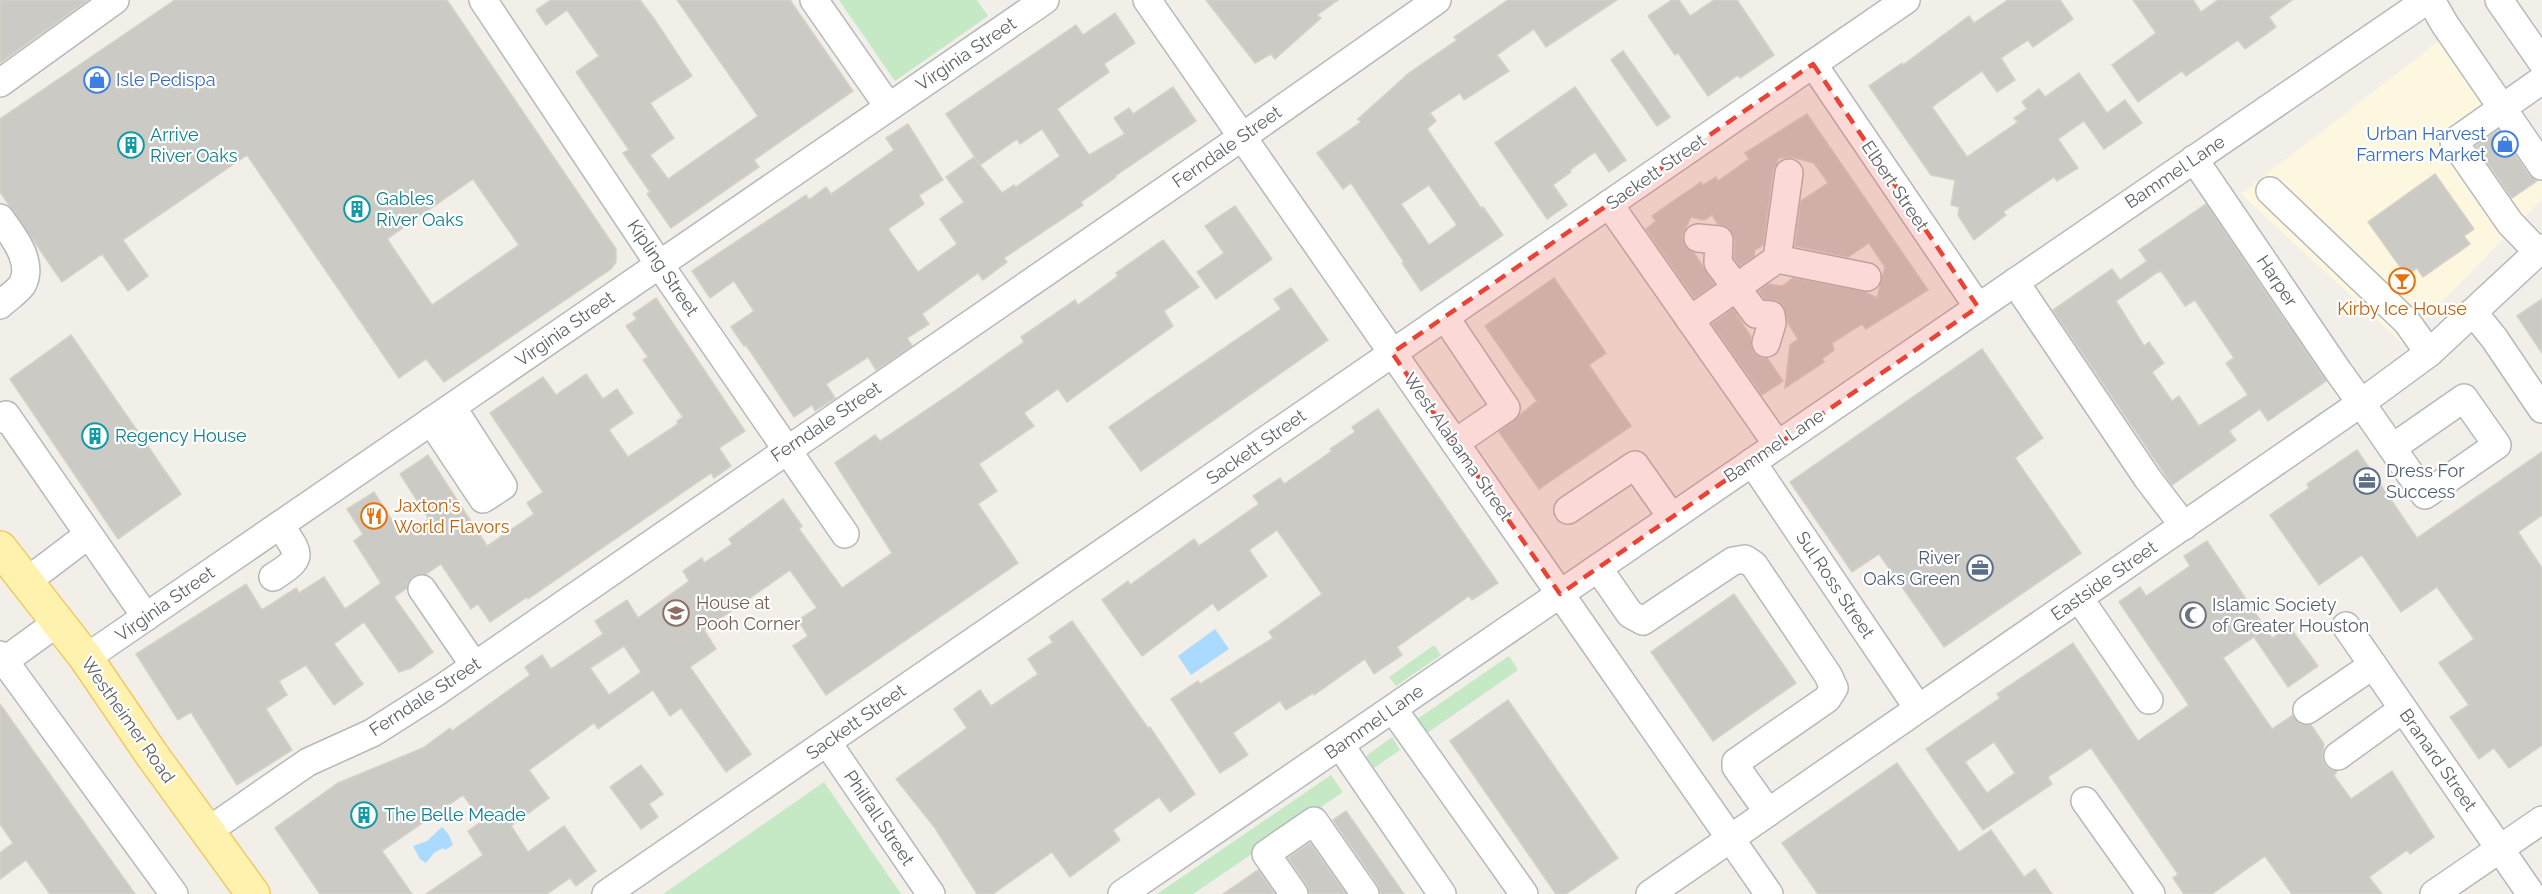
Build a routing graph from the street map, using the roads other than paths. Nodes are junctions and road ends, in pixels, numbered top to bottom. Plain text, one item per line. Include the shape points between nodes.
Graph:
1 (115, 0) edge
2 (483, 0) edge
3 (814, 0) edge
4 (1045, 0) edge
5 (1147, 0) edge
6 (1437, 0) edge
7 (1906, 0) edge
8 (2429, 0) edge
9 (2499, 0) edge
10 (2542, 62) edge
11 (1813, 64) junction
12 (2542, 80) edge
13 (0, 83) edge
14 (888, 106) junction
15 (2503, 108) junction
16 (1242, 137) junction
17 (2194, 159) junction
18 (2542, 165) edge
19 (1789, 174) dead end
20 (2270, 191) dead end
21 (1609, 204) junction
22 (0, 218) edge
23 (1698, 238) dead end
24 (2540, 250) edge
25 (1777, 259) junction
26 (659, 264) junction
27 (1867, 277) dead end
28 (2015, 282) junction
29 (1736, 288) junction
30 (0, 305) edge
31 (1978, 307) junction
32 (2473, 312) junction
33 (1445, 317) junction
34 (1690, 320) junction
35 (1766, 343) dead end
36 (1392, 353) junction
37 (2429, 353) junction
38 (2361, 403) junction
39 (2542, 409) edge
40 (0, 419) edge
41 (1455, 443) junction
42 (1777, 444) junction
43 (2392, 448) dead end
44 (786, 449) junction
45 (1752, 462) junction
46 (1568, 510) dead end
47 (1671, 516) junction
48 (279, 525) junction
49 (2184, 526) junction
50 (845, 534) dead end
51 (88, 535) junction
52 (0, 548) edge
53 (1598, 568) junction
54 (273, 577) dead end
55 (26, 582) junction
56 (422, 589) dead end
57 (1560, 594) junction
58 (2079, 598) junction
59 (146, 617) junction
60 (58, 622) junction
61 (2346, 626) dead end
62 (86, 658) junction
63 (1, 660) edge
64 (474, 665) junction
65 (2373, 665) junction
66 (2149, 700) dead end
67 (1918, 708) junction
68 (1393, 709) junction
69 (2403, 709) junction
70 (2307, 710) dead end
71 (827, 742) junction
72 (1341, 745) junction
73 (2338, 756) dead end
74 (2085, 801) dead end
75 (1768, 812) junction
76 (2542, 820) edge
77 (208, 831) junction
78 (1730, 838) junction
79 (2500, 849) junction
80 (174, 894) edge
81 (253, 894) edge
82 (606, 894) edge
83 (931, 894) edge
84 (1122, 894) edge
85 (1294, 894) edge
86 (1365, 894) edge
87 (1442, 894) edge
88 (1524, 894) edge
89 (1650, 894) edge
90 (1769, 894) edge
91 (2151, 894) edge
92 (2434, 894) edge
93 (2531, 894) edge

1 - 13 street
2 - 26 street, Kipling Street
3 - 14 street
4 - 14 street, Virginia Street
5 - 16 street, West Alabama Street
6 - 16 street, Ferndale Street
7 - 11 street, Sackett Street
8 - 15 street
8 - 17 street, Bammel Lane
9 - 10 street
11 - 21 street, Sackett Street
11 - 31 street, Elbert Street
12 - 15 street
14 - 26 street, Virginia Street
15 - 18 street
15 - 24 street via 2454,142 2510,223
16 - 36 street, West Alabama Street
16 - 44 street, Ferndale Street
17 - 28 street, Bammel Lane
17 - 38 street, Harper
19 - 25 street
20 - 37 street via 2407,322
21 - 33 street, Sackett Street
21 - 34 street
22 - 30 street via 20,246 26,266 22,284
23 - 29 street via 1719,240 1718,263
24 - 32 street, Eastside Street
25 - 27 street
25 - 29 street
26 - 44 street, Kipling Street
26 - 48 street, Virginia Street
28 - 31 street, Bammel Lane
28 - 49 street
29 - 34 street
29 - 35 street via 1756,314 1771,315
31 - 42 street, Bammel Lane
32 - 37 street, Eastside Street
32 - 39 street
33 - 36 street, Sackett Street
33 - 41 street via 1506,408
34 - 42 street
36 - 41 street, West Alabama Street
36 - 71 street, Sackett Street
37 - 38 street, Eastside Street
38 - 43 street, Harper
38 - 49 street, Eastside Street
40 - 51 street via 6,415
41 - 57 street, West Alabama Street
42 - 45 street, Bammel Lane
44 - 50 street, Kipling Street
44 - 64 street, Ferndale Street
45 - 47 street, Bammel Lane
45 - 67 street, Sul Ross Street
46 - 47 street via 1635,465
47 - 53 street, Bammel Lane
48 - 54 street via 297,552 291,566
48 - 59 street, Virginia Street
49 - 58 street, Eastside Street
51 - 55 street
51 - 59 street
52 - 55 main road, Westheimer Road
53 - 57 street, Bammel Lane
53 - 75 street via 1630,614 1643,621 1733,561 1745,559 1754,565 1834,688 1827,699 1736,762
55 - 60 main road, Westheimer Road
56 - 64 street
57 - 68 street, Bammel Lane
57 - 78 street, West Alabama Street
58 - 66 street
58 - 67 street, Eastside Street
59 - 62 street, Virginia Street
60 - 62 main road, Westheimer Road
60 - 63 street
61 - 65 street, Branard Street
62 - 77 main road, Westheimer Road
63 - 80 street
64 - 77 street, Ferndale Street via 372,733 308,762
65 - 69 street, Branard Street
65 - 70 street
67 - 75 street, Eastside Street
68 - 72 street, Bammel Lane
68 - 88 street
69 - 73 street
69 - 79 street, Branard Street
71 - 82 street, Sackett Street
71 - 83 street, Philfall Street
72 - 84 street, Bammel Lane
72 - 87 street
74 - 91 street
75 - 78 street, Eastside Street
76 - 79 street
77 - 81 main road, Westheimer Road
78 - 89 street, Eastside Street
78 - 90 street, West Alabama Street
79 - 92 street
79 - 93 street, Branard Street
85 - 86 street via 1266,854 1314,821

